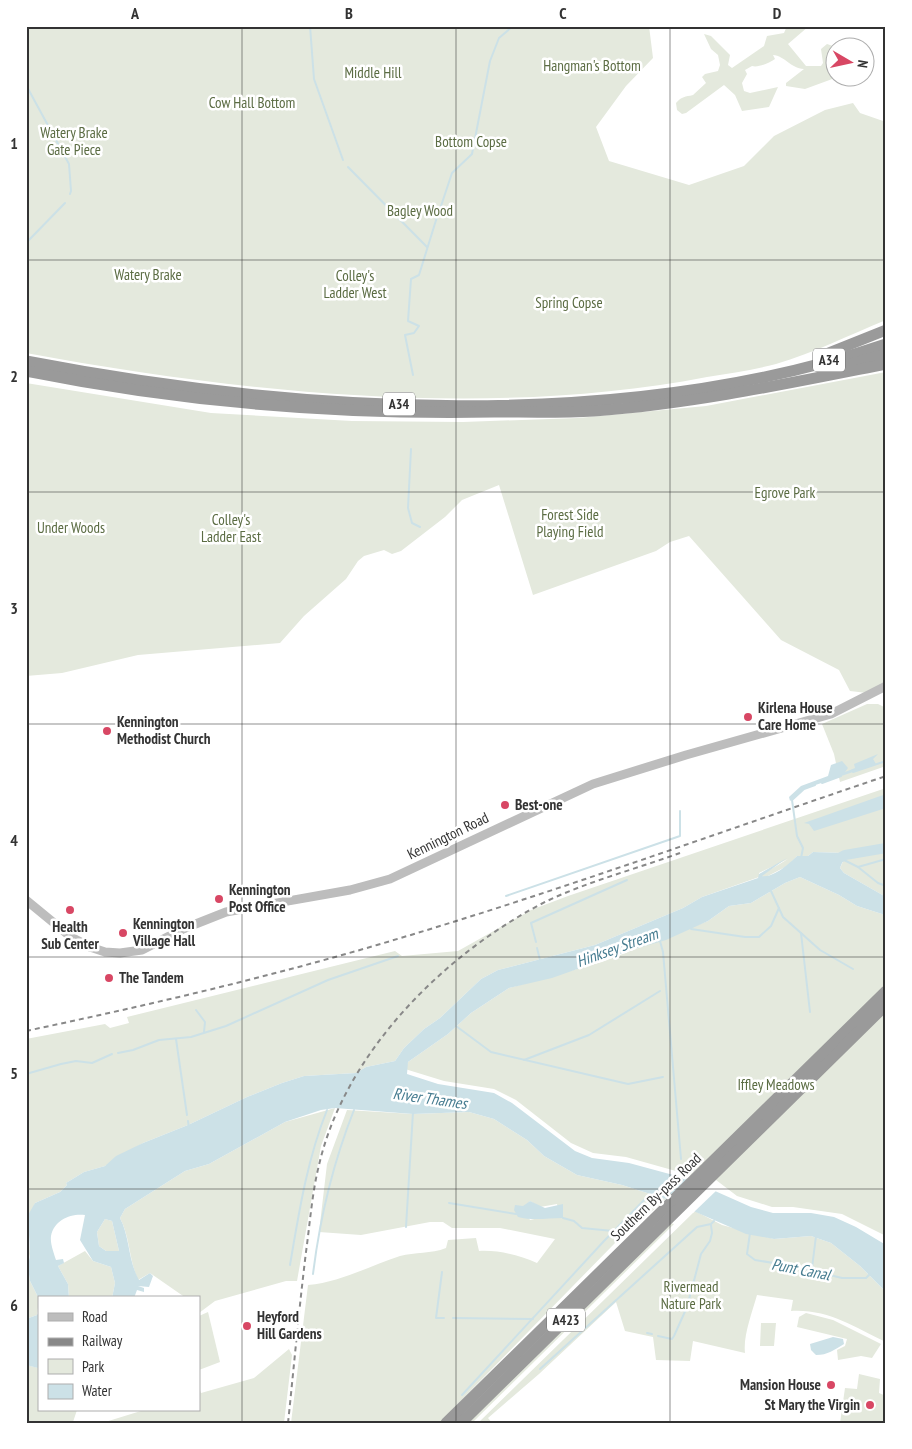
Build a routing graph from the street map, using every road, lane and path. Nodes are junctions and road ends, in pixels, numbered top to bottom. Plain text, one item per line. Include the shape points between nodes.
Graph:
1 (886, 330) edge
2 (886, 344) edge
3 (886, 354) edge
4 (26, 361) edge
5 (886, 364) edge
6 (26, 371) edge
7 (772, 380) junction
8 (884, 690) edge
9 (26, 900) edge
10 (886, 991) edge
11 (886, 1005) edge
12 (718, 1165) junction
13 (664, 1218) junction
14 (446, 1423) edge
15 (461, 1423) edge

1 - 7 highway
2 - 7 highway, A34
3 - 7 highway, A34
4 - 7 highway, A34 via 117,377 239,392 325,400 444,405 601,401
5 - 7 highway
6 - 7 highway, A34 via 238,402 384,412 593,411 683,401
8 - 9 street, Kennington Road via 831,714 593,784 390,879 350,890 226,912 142,950 120,953 90,947 72,937
10 - 12 highway, Southern By-pass Road / A423
11 - 12 highway, Southern By-pass Road / A423
12 - 13 highway, Southern By-pass Road / A423
13 - 14 highway, Southern By-pass Road / A423
13 - 15 highway, Southern By-pass Road / A423

